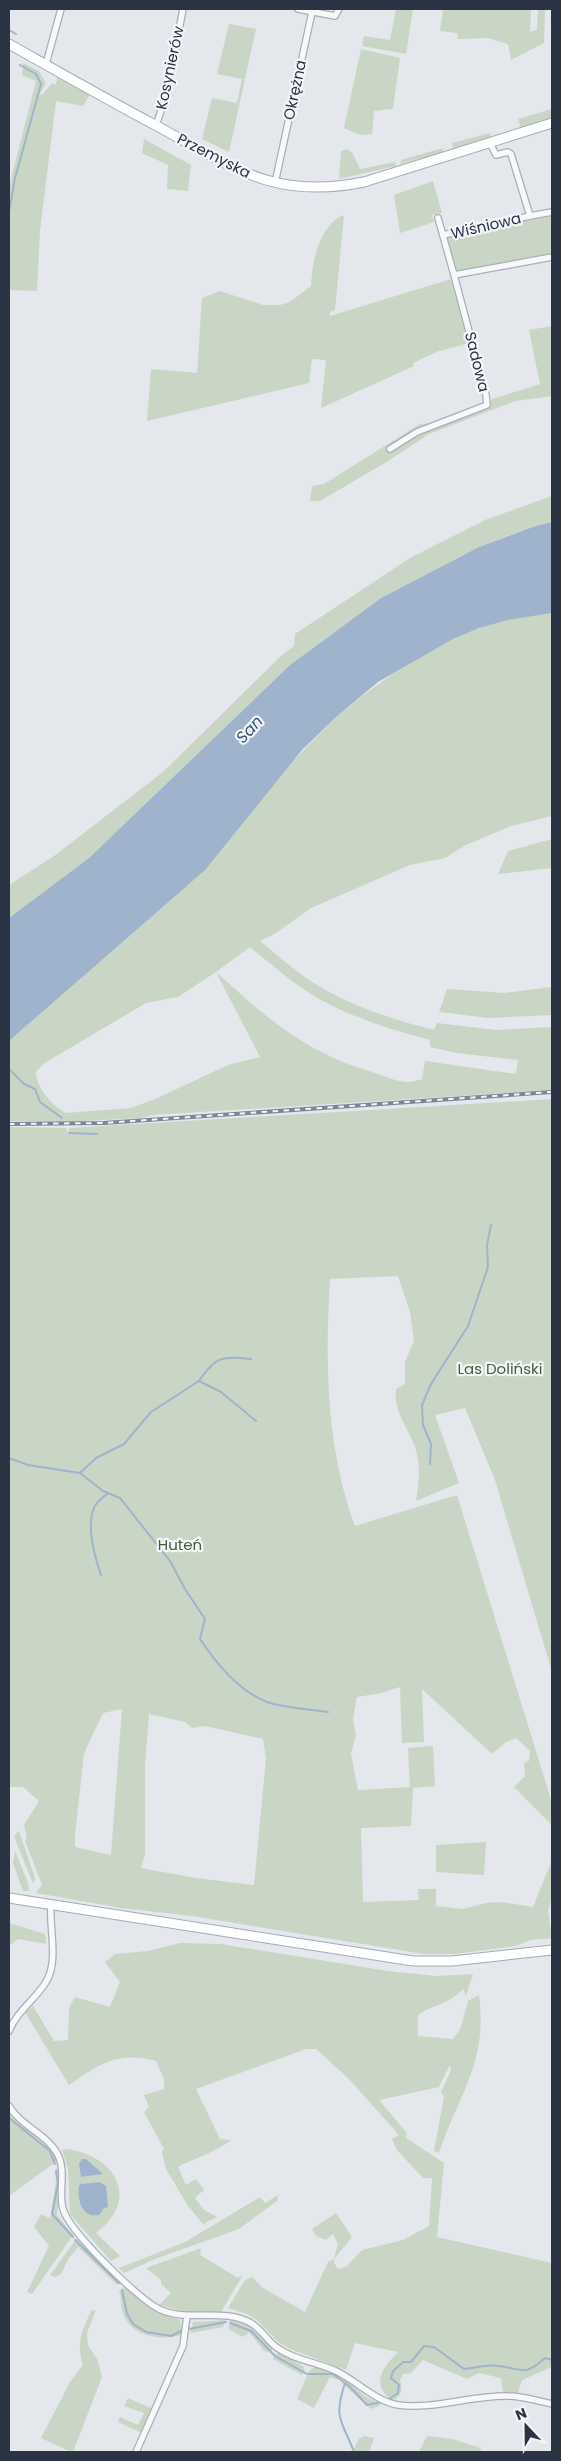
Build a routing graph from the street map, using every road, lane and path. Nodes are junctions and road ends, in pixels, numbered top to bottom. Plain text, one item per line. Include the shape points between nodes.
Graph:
1 (61, 9) edge
2 (183, 9) edge
3 (298, 9) edge
4 (339, 9) edge
5 (312, 12) junction
6 (9, 44) edge
7 (46, 64) junction
8 (552, 124) edge
9 (156, 126) junction
10 (490, 144) junction
11 (275, 183) junction
12 (552, 212) edge
13 (530, 216) junction
14 (438, 218) dead end
15 (443, 235) junction
16 (552, 258) edge
17 (454, 275) junction
18 (390, 449) dead end
19 (9, 1898) edge
20 (50, 1905) junction
21 (552, 1950) edge
22 (9, 2031) edge
23 (9, 2106) edge
24 (188, 2316) junction
25 (552, 2404) edge
26 (136, 2452) edge

1 - 7 street
2 - 9 street, Kosynierów via 167,92
3 - 5 street
4 - 5 street via 335,16
5 - 11 street, Okrężna
6 - 7 main road, Przemyska
7 - 9 main road, Przemyska via 114,99
8 - 10 main road, Przemyska
9 - 11 main road, Przemyska via 237,171
10 - 11 main road, Przemyska via 334,188
10 - 13 street, Wiśniowa via 496,155 511,154
12 - 13 street, Wiśniowa
13 - 15 street, Wiśniowa
14 - 15 street, Sadowa
15 - 17 street, Sadowa
16 - 17 street
17 - 18 street, Sadowa via 487,405 417,432
19 - 20 main road
20 - 21 main road via 413,1961 452,1961
20 - 22 street via 52,1964 49,1974 46,1982 15,2018
23 - 24 street via 15,2116 43,2137 58,2155 62,2170 62,2206 70,2225 146,2301 168,2313
24 - 25 street via 241,2319 252,2324 276,2347 302,2360 335,2370 387,2403 417,2405 507,2396
24 - 26 street via 183,2346

